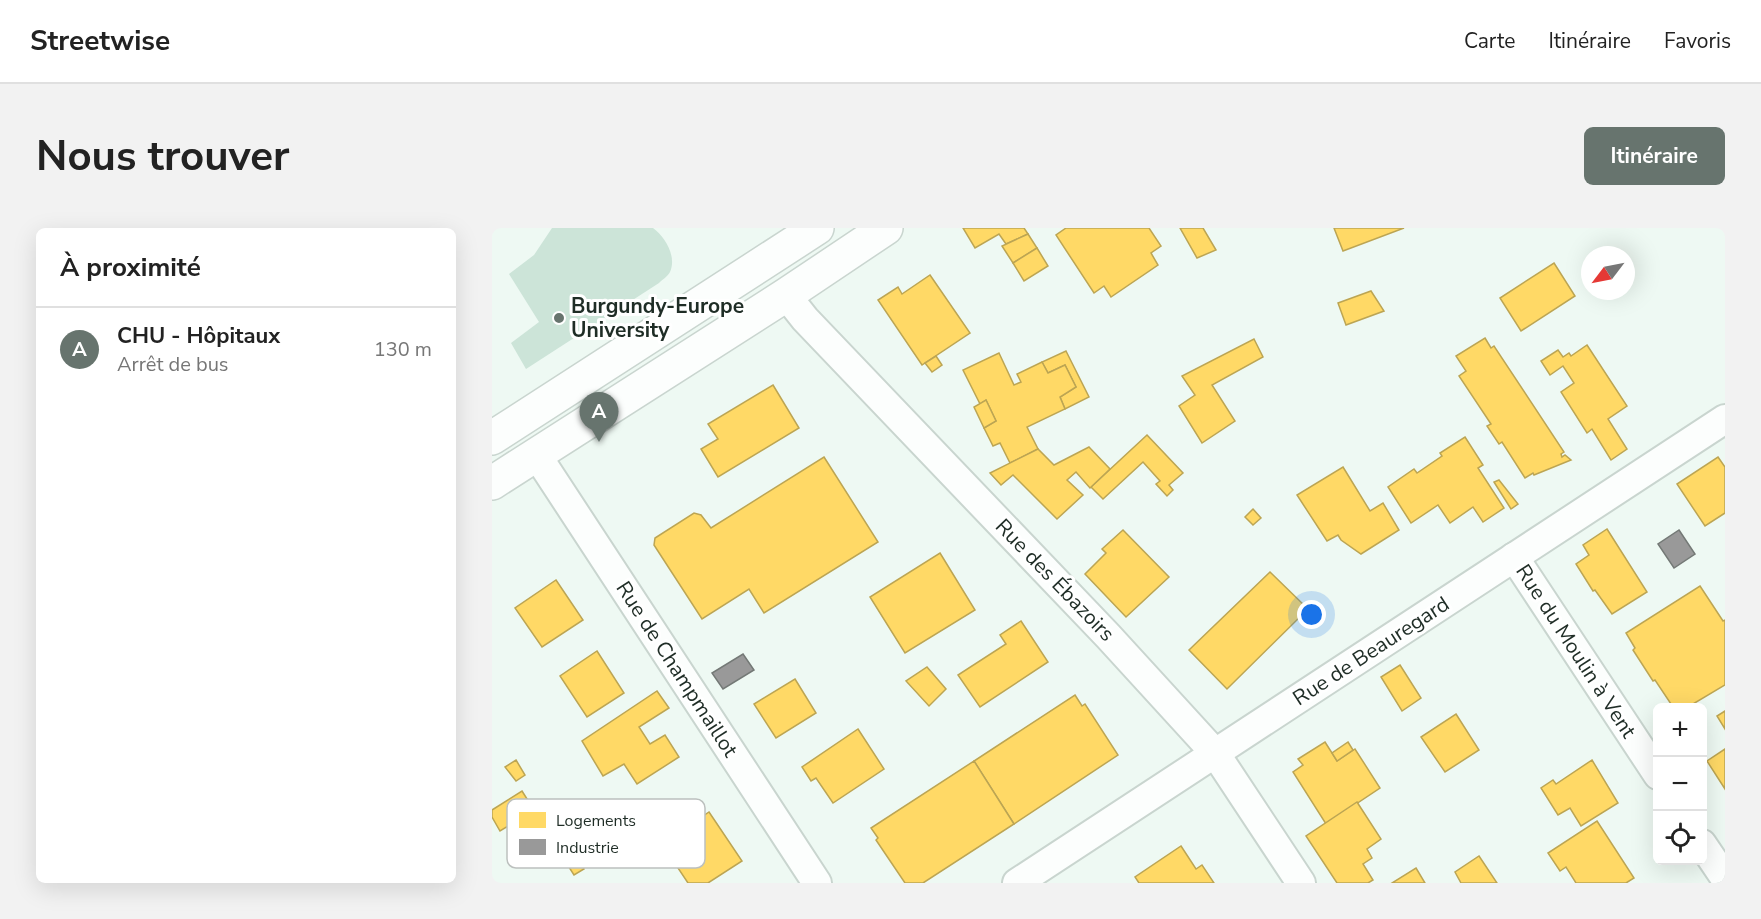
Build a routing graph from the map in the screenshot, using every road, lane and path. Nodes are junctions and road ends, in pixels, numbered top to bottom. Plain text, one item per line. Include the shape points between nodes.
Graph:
1 (817, 228) edge
2 (886, 228) edge
3 (786, 295) junction
4 (1725, 419) edge
5 (492, 438) edge
6 (536, 454) junction
7 (492, 483) edge
8 (1514, 557) junction
9 (1215, 753) junction
10 (1653, 767) edge
11 (1707, 851) edge
12 (1725, 878) edge
13 (817, 883) edge
14 (1017, 883) edge
15 (1301, 883) edge

1 - 5 main road
2 - 3 main road
3 - 6 main road
3 - 9 street, Rue des Ébazoirs
4 - 8 street, Rue de Beauregard
6 - 7 main road
6 - 13 street, Rue de Champmaillot
8 - 9 street, Rue de Beauregard
8 - 10 street, Rue du Moulin à Vent
9 - 14 street, Rue de Beauregard
9 - 15 street, Rue des Ébazoirs
11 - 12 street

